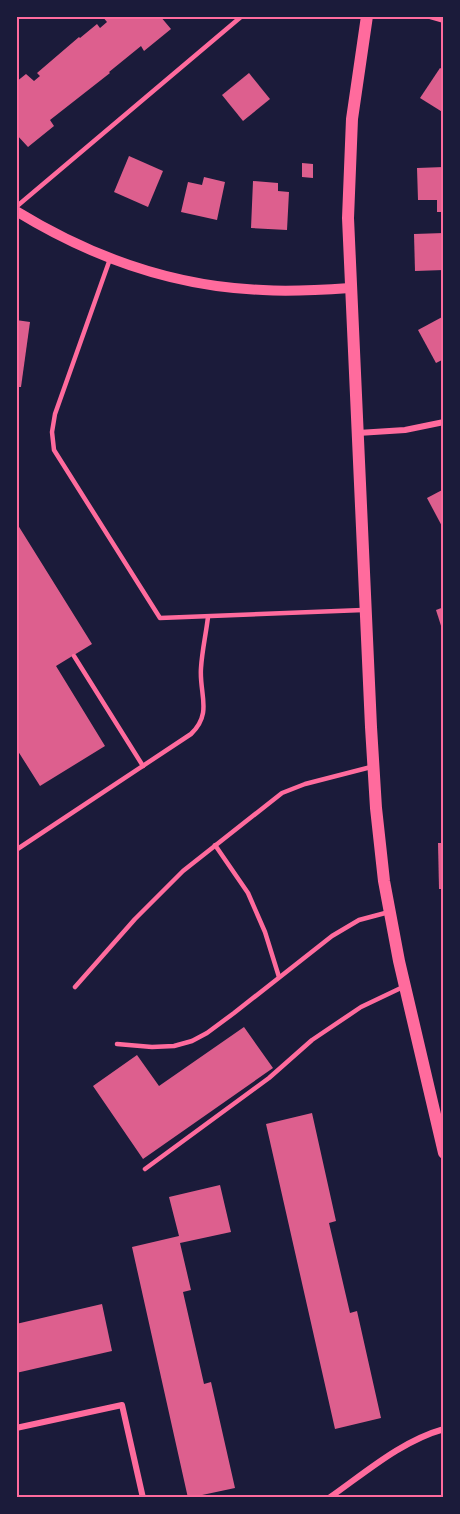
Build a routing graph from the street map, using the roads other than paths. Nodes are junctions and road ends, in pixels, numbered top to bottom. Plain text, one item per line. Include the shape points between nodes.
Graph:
1 (242, 16) edge
2 (367, 16) edge
3 (430, 16) edge
4 (444, 20) edge
5 (16, 209) edge
6 (110, 259) junction
7 (350, 288) junction
8 (444, 422) edge
9 (357, 433) junction
10 (365, 610) junction
11 (208, 617) junction
12 (74, 656) dead end
13 (143, 766) junction
14 (373, 766) junction
15 (215, 846) junction
16 (16, 850) edge
17 (389, 912) junction
18 (279, 977) junction
19 (405, 986) junction
20 (75, 987) dead end
21 (117, 1044) dead end
22 (444, 1153) edge
23 (145, 1169) dead end
24 (16, 1428) edge
25 (444, 1429) edge
26 (143, 1497) edge
27 (329, 1497) edge

1 - 5 lane
2 - 7 main road via 352,119
3 - 4 street
5 - 6 street via 62,237
6 - 7 street via 230,288
6 - 11 lane via 55,414 54,450 160,618
7 - 9 main road
8 - 9 street via 405,430
9 - 10 main road
10 - 11 lane
10 - 14 main road
11 - 13 lane via 201,669 205,698 198,727
12 - 13 lane
13 - 16 lane
14 - 15 lane via 282,793
14 - 17 main road
15 - 18 lane via 248,893
15 - 20 lane via 183,871 135,919
17 - 18 lane via 359,920
17 - 19 main road
18 - 21 lane via 192,1041 152,1047
19 - 22 main road
19 - 23 lane via 361,1007 312,1040 269,1078
24 - 26 street via 122,1405
25 - 27 street via 392,1454

